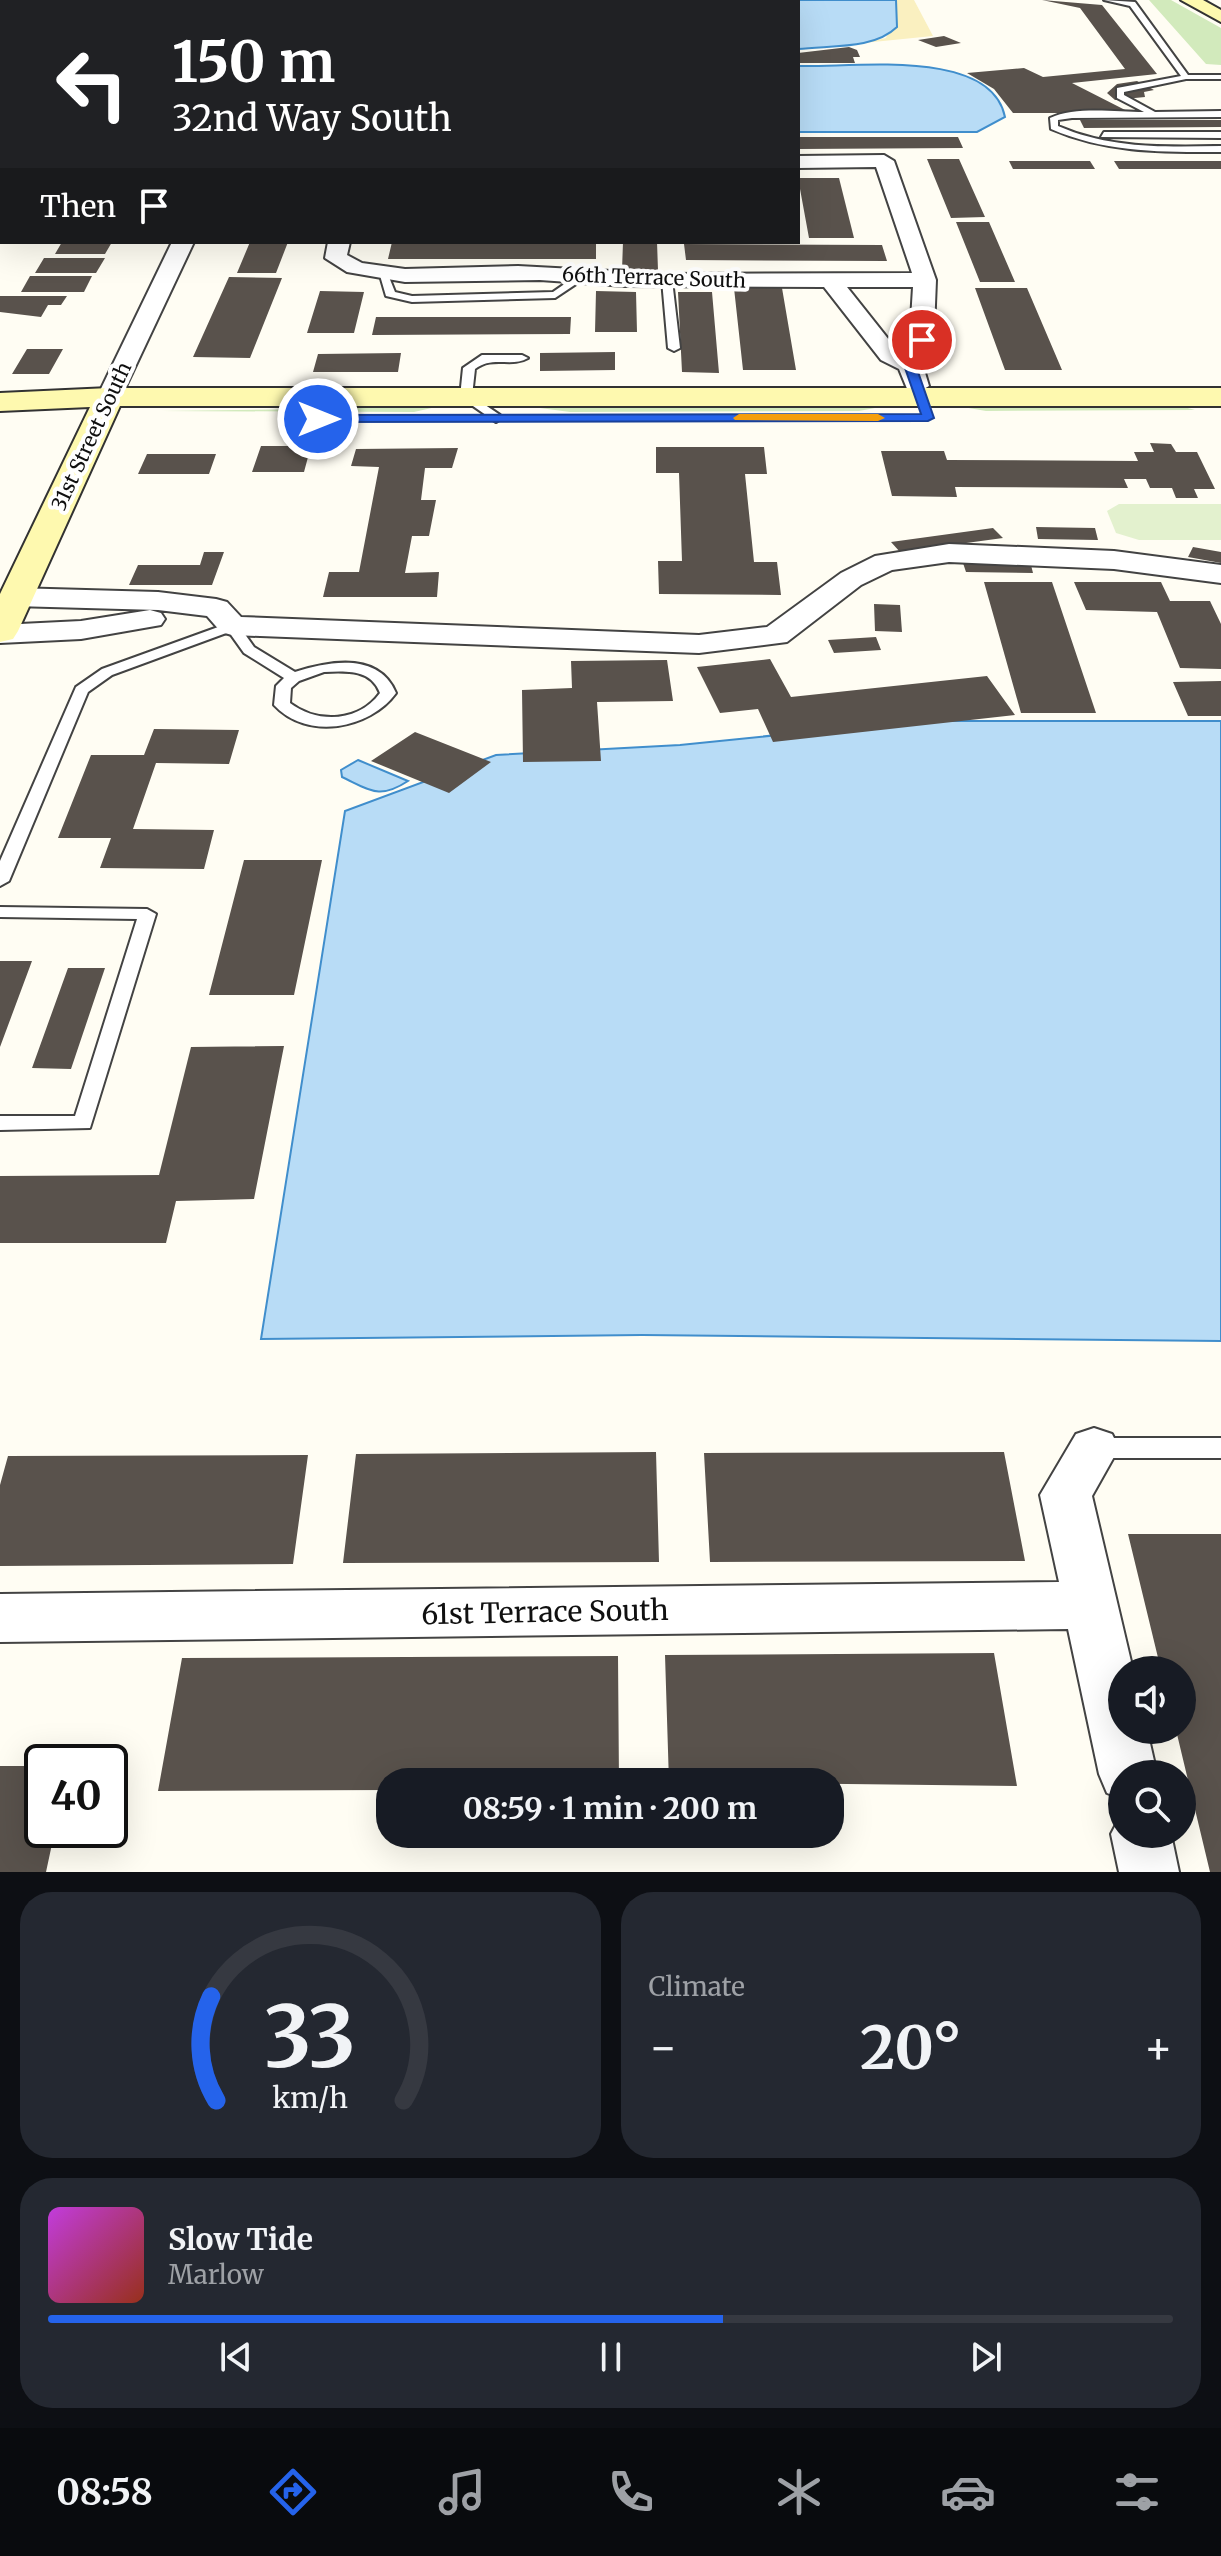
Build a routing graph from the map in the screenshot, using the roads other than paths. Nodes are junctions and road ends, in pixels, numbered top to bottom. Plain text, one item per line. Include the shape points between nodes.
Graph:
1 (1108, 0) edge
2 (1190, 0) edge
3 (1134, 2) edge
4 (1221, 17) edge
5 (1186, 77) junction
6 (1221, 77) edge
7 (1150, 83) junction
8 (1192, 89) dead end
9 (1136, 105) junction
10 (1221, 105) edge
11 (1154, 114) junction
12 (1221, 114) edge
13 (1069, 135) junction
14 (1221, 135) edge
15 (1221, 149) edge
16 (800, 162) edge
17 (182, 244) edge
18 (339, 244) edge
19 (667, 280) junction
20 (830, 280) junction
21 (925, 280) junction
22 (922, 340) junction
23 (877, 341) junction
24 (674, 348) dead end
25 (522, 358) dead end
26 (910, 365) junction
27 (466, 397) junction
28 (1175, 397) junction
29 (1221, 397) edge
30 (0, 402) edge
31 (925, 407) junction
32 (104, 408) junction
33 (0, 414) edge
34 (1221, 416) edge
35 (496, 418) junction
36 (1221, 574) edge
37 (14, 597) junction
38 (224, 617) junction
39 (0, 632) edge
40 (294, 678) junction
41 (0, 881) edge
42 (0, 912) edge
43 (0, 1123) edge
44 (1094, 1448) joint
45 (1221, 1448) edge
46 (1090, 1605) junction
47 (0, 1618) edge
48 (1125, 1760) edge
49 (1144, 1848) edge
50 (1149, 1872) edge

1 - 3 lane
2 - 4 street
3 - 5 lane
5 - 6 lane
5 - 7 lane
7 - 8 lane via 1162,89
7 - 9 lane via 1120,90 1120,96
9 - 10 lane
9 - 11 lane
11 - 12 lane
11 - 13 lane via 1054,118 1054,127
13 - 14 lane
13 - 15 lane via 1111,146
16 - 21 street via 884,161
17 - 32 street, 31st Street South
18 - 19 street, 66th Terrace South via 336,258 348,267 383,274 541,273
19 - 20 street, 66th Terrace South
19 - 24 lane
20 - 21 street, 66th Terrace South
20 - 23 street
21 - 22 street
22 - 23 street
22 - 26 street via 921,355
23 - 26 street via 889,355
25 - 27 lane via 472,362
26 - 31 street
27 - 31 street
27 - 32 street
27 - 35 lane
28 - 29 street
28 - 31 street
28 - 34 street
30 - 32 street
31 - 34 street
31 - 35 street
32 - 33 street
32 - 35 street
32 - 37 street, 31st Street South
36 - 38 street via 1114,560 949,553 885,562 851,579 776,635 699,644
37 - 38 street via 158,601
37 - 39 street, 31st Street South
38 - 39 street
38 - 40 lane via 249,650
38 - 41 lane via 107,672 81,690
40 - 40 lane via 322,668 355,668 380,678 388,693 366,714 321,721 290,713 282,705 284,686
42 - 43 lane via 147,914 83,1123
44 - 45 lane
44 - 46 street via 1066,1495
46 - 47 street, 61st Terrace South
46 - 48 street
49 - 50 street

